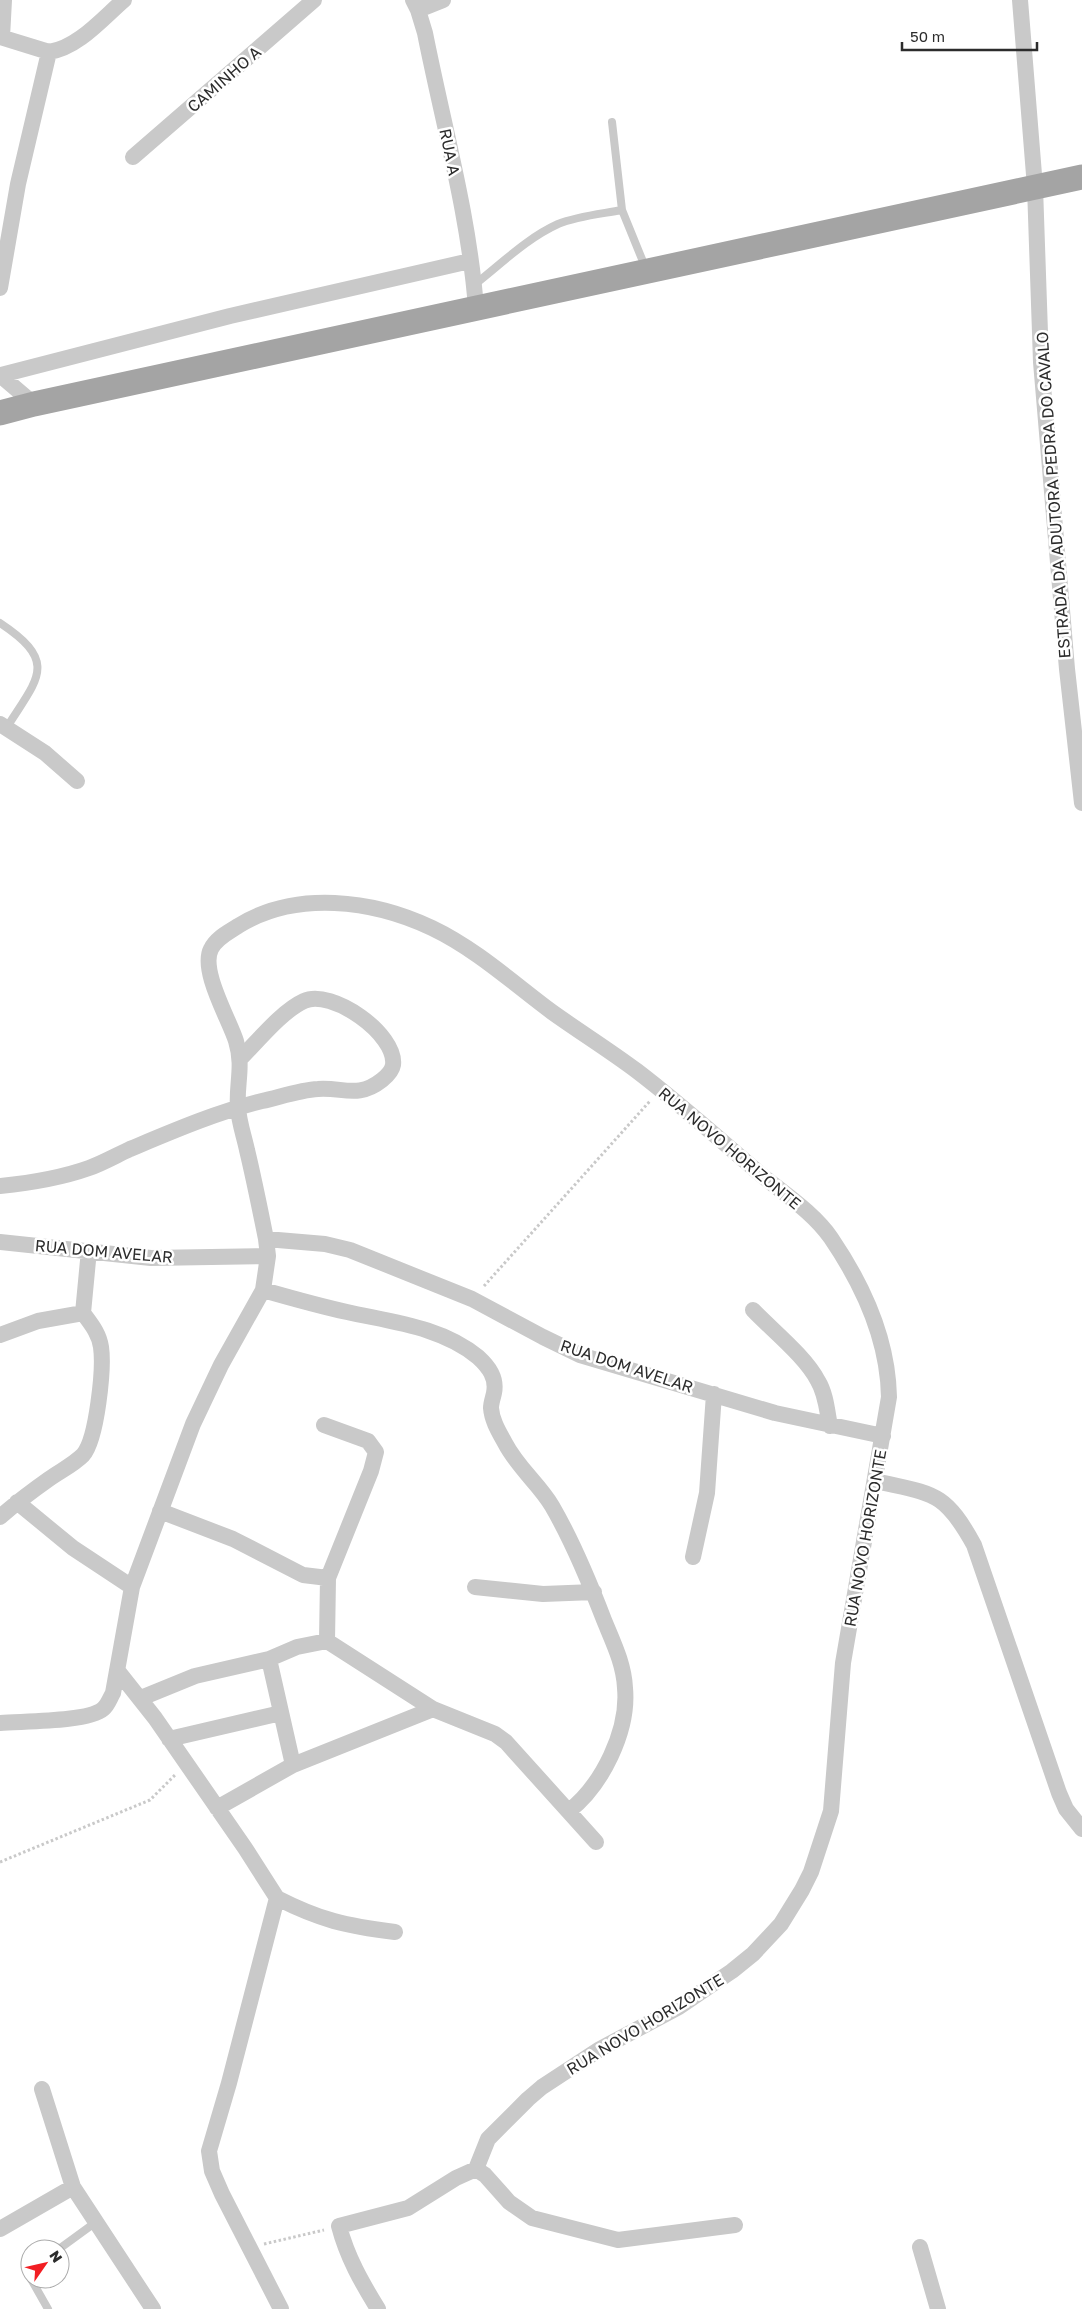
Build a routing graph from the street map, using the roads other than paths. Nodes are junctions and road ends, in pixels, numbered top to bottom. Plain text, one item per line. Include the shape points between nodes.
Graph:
1 (4, 0) edge
2 (124, 0) edge
3 (314, 0) edge
4 (443, 0) edge
5 (1020, 0) edge
6 (416, 5) edge
7 (1, 37) edge
8 (49, 52) junction
9 (612, 122) dead end
10 (133, 157) dead end
11 (1082, 177) edge
12 (1035, 187) junction
13 (622, 210) junction
14 (470, 261) junction
15 (647, 271) junction
16 (0, 288) edge
17 (475, 296) junction
18 (0, 375) edge
19 (34, 404) junction
20 (0, 413) edge
21 (0, 623) edge
22 (3, 726) edge
23 (77, 781) dead end
24 (1082, 803) edge
25 (240, 1059) junction
26 (238, 1107) junction
27 (0, 1186) edge
28 (266, 1239) junction
29 (0, 1242) edge
30 (89, 1250) junction
31 (268, 1256) junction
32 (263, 1290) junction
33 (753, 1310) dead end
34 (83, 1313) junction
35 (0, 1335) edge
36 (714, 1394) junction
37 (324, 1425) dead end
38 (830, 1426) junction
39 (883, 1436) junction
40 (875, 1481) junction
41 (17, 1502) junction
42 (160, 1511) junction
43 (0, 1517) edge
44 (693, 1557) dead end
45 (328, 1578) junction
46 (132, 1587) junction
47 (475, 1587) dead end
48 (594, 1592) junction
49 (327, 1641) junction
50 (269, 1659) junction
51 (117, 1670) junction
52 (140, 1698) junction
53 (433, 1709) junction
54 (280, 1713) junction
55 (0, 1723) edge
56 (170, 1739) junction
57 (293, 1765) junction
58 (217, 1808) junction
59 (569, 1811) junction
60 (1082, 1829) edge
61 (596, 1842) dead end
62 (277, 1898) junction
63 (395, 1932) dead end
64 (42, 2089) dead end
65 (476, 2169) junction
66 (74, 2187) junction
67 (96, 2222) junction
68 (736, 2225) dead end
69 (0, 2230) edge
70 (70, 2241) edge
71 (920, 2247) dead end
72 (36, 2289) edge
73 (48, 2309) edge
74 (153, 2309) edge
75 (281, 2309) edge
76 (378, 2309) edge
77 (938, 2309) edge

1 - 7 street
2 - 8 street via 80,38 64,48
3 - 10 street, CAMINHO A
4 - 6 street
5 - 12 street, ESTRADA DA ADUTORA PEDRA DO CAVALO
6 - 14 street, RUA A via 456,177
7 - 8 street
8 - 16 street via 18,184
9 - 13 lane
11 - 12 main road
12 - 15 main road
12 - 24 street, ESTRADA DA ADUTORA PEDRA DO CAVALO via 1042,372 1066,669
13 - 15 lane
13 - 17 lane via 559,224 528,241
14 - 17 street, RUA A
14 - 18 street via 220,319
15 - 17 main road
17 - 19 main road
18 - 19 street
19 - 20 main road
21 - 22 lane via 29,646 38,671 35,682
22 - 23 street via 45,754
25 - 26 street
25 - 26 street via 293,1007 318,998 336,1003 380,1032 390,1049 393,1064 389,1075 360,1092 318,1089
25 - 39 street, RUA NOVO HORIZONTE via 208,959 211,948 223,935 246,921 307,903 339,903 377,909 433,928 479,956 660,1090 806,1212 831,1238 861,1290 882,1346 889,1397
26 - 27 street via 155,1138 90,1168
26 - 28 street
28 - 31 street
28 - 36 street, RUA DOM AVELAR via 325,1244 350,1250 472,1299 580,1355
29 - 30 street, RUA DOM AVELAR
30 - 31 street, RUA DOM AVELAR via 151,1258
30 - 34 street
31 - 32 street
32 - 42 street via 208,1390
32 - 48 street via 417,1328 458,1344 487,1365 495,1382 491,1406 498,1431 519,1466 552,1505
33 - 38 street via 818,1380
34 - 35 street via 38,1321
34 - 41 street via 96,1332 101,1353 97,1414 91,1438 85,1453 74,1463
36 - 38 street, RUA DOM AVELAR via 775,1414
36 - 44 street via 707,1493
37 - 45 street via 368,1441 376,1452 372,1471
38 - 39 street, RUA DOM AVELAR
39 - 40 street, RUA NOVO HORIZONTE
40 - 60 street via 931,1494 945,1503 961,1522 974,1545 1059,1793 1066,1809
40 - 65 street, RUA NOVO HORIZONTE via 843,1663 831,1811 811,1872 795,1902 767,1940 732,1971 679,2007 600,2049 542,2087 488,2138
41 - 43 street
41 - 46 street via 73,1548
42 - 45 street via 241,1543 303,1576
42 - 46 street
45 - 49 street
46 - 51 street
47 - 48 street via 543,1594
48 - 59 street via 624,1672 625,1707 604,1771
49 - 50 street via 297,1647
49 - 53 street
50 - 52 street via 195,1676
50 - 54 street
51 - 52 street
51 - 55 street via 108,1703 92,1715
52 - 56 street
53 - 57 street
53 - 59 street via 487,1730 506,1742
54 - 56 street
54 - 57 street
56 - 58 street
57 - 58 street
58 - 62 street
59 - 61 street
62 - 63 street via 328,1921
62 - 75 street via 209,2151 212,2171 222,2194
64 - 66 street
65 - 68 street via 509,2202 532,2218 618,2240
65 - 76 street via 408,2208 339,2226 348,2255
66 - 67 street
66 - 69 street
67 - 70 lane
67 - 74 street
71 - 77 street
72 - 73 lane

